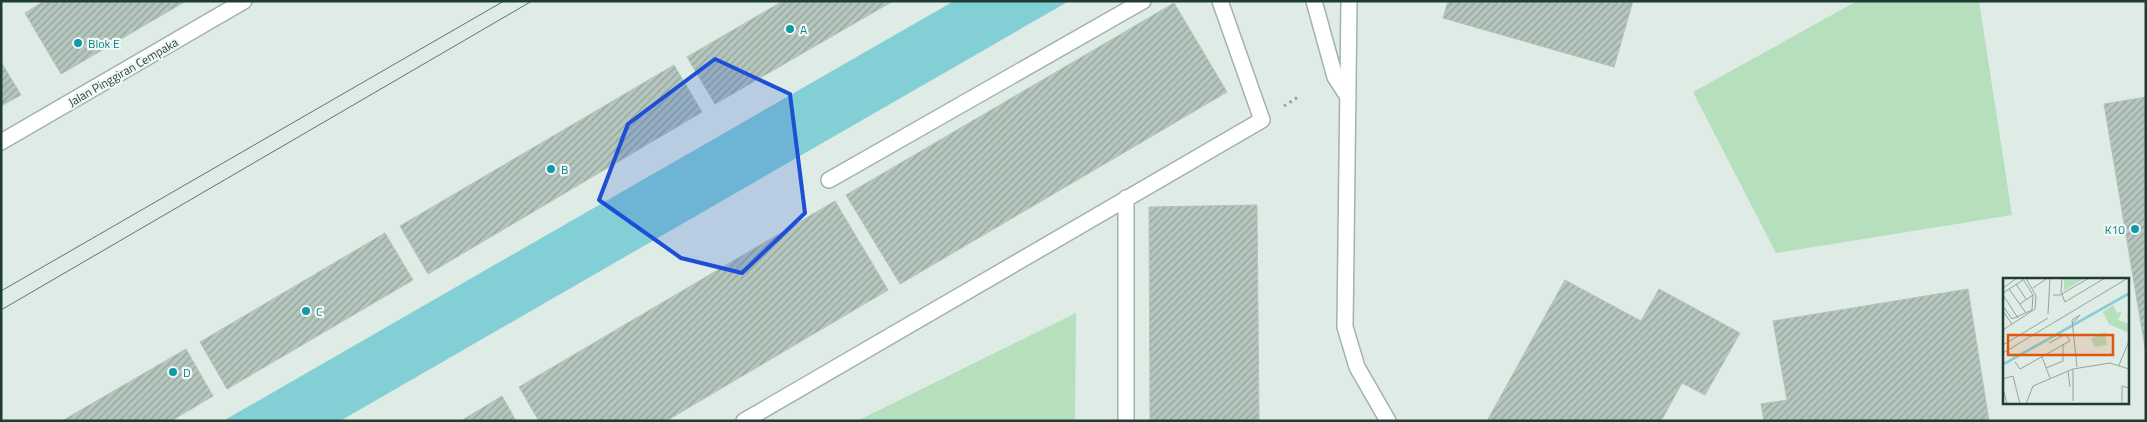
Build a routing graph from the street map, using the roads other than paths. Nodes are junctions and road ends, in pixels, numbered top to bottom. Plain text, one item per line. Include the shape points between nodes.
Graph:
1 (244, 1) edge
2 (1143, 1) edge
3 (1220, 1) edge
4 (1314, 1) edge
5 (1349, 1) edge
6 (1348, 97) junction
7 (1, 142) edge
8 (829, 180) dead end
9 (1126, 198) junction
10 (744, 421) edge
11 (1126, 421) edge
12 (1388, 421) edge

1 - 7 street, Jalan Pinggiran Cempaka
2 - 8 street
3 - 9 street via 1262,120
4 - 6 street via 1336,77
5 - 6 street
6 - 12 street via 1345,327 1357,367
9 - 10 street
9 - 11 street

